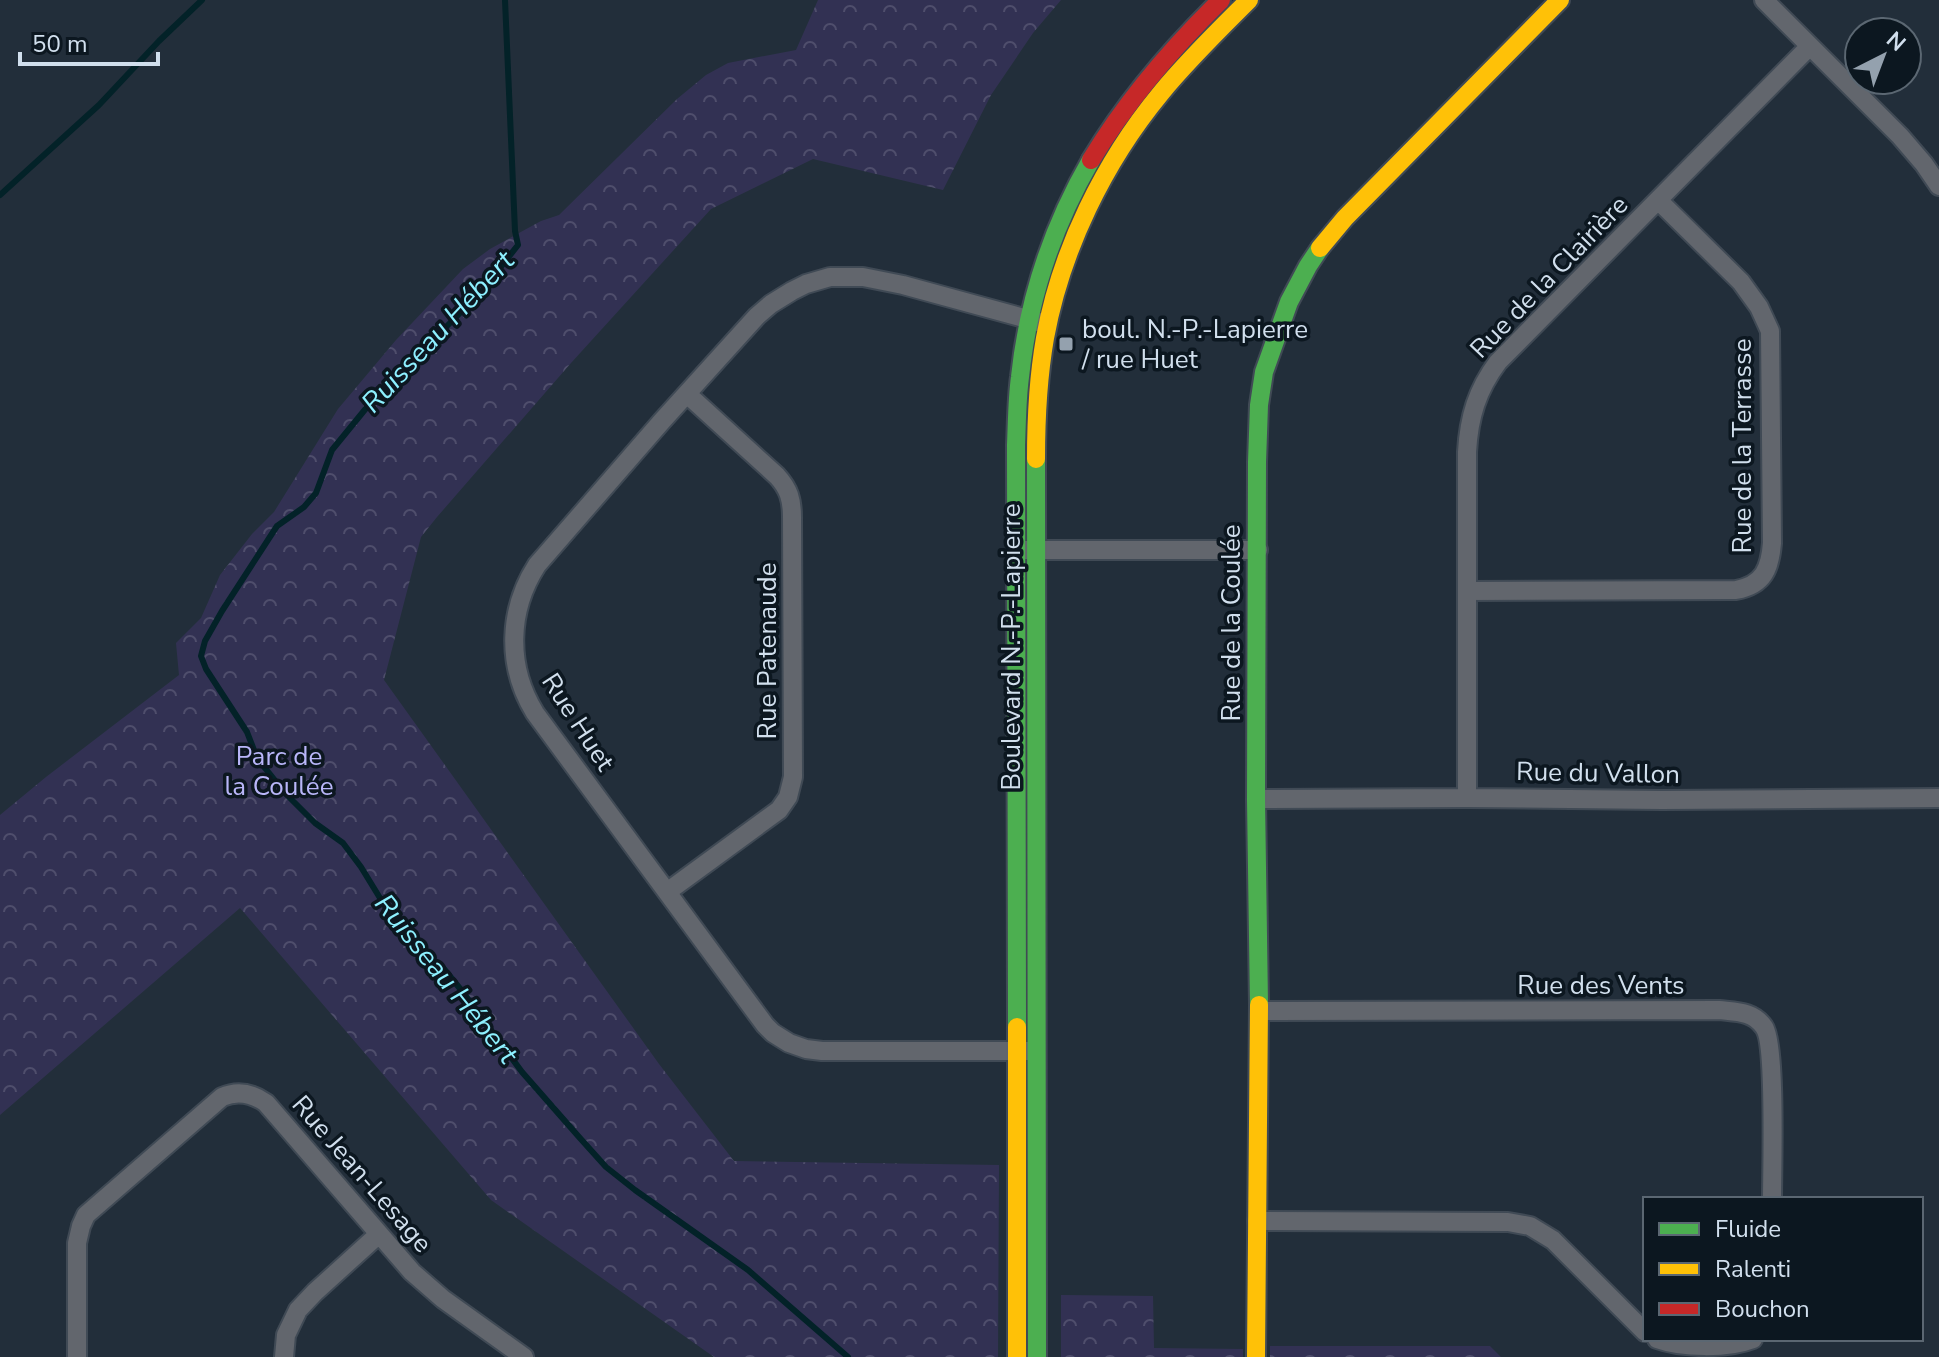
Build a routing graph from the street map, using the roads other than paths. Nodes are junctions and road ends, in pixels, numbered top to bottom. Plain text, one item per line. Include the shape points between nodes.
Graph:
1 (1221, 0) edge
2 (1249, 0) edge
3 (1560, 0) edge
4 (1764, 0) edge
5 (1810, 46) junction
6 (1939, 186) edge
7 (1659, 201) junction
8 (1039, 322) junction
9 (687, 394) junction
10 (1016, 550) junction
11 (1037, 550) junction
12 (1258, 550) junction
13 (1468, 591) junction
14 (1467, 798) junction
15 (1939, 798) edge
16 (1256, 799) junction
17 (667, 892) junction
18 (1259, 1011) junction
19 (1016, 1051) junction
20 (1036, 1052) junction
21 (1772, 1197) edge
22 (1257, 1221) junction
23 (379, 1234) junction
24 (1643, 1330) edge
25 (1664, 1341) edge
26 (1746, 1341) edge
27 (77, 1357) edge
28 (284, 1357) edge
29 (524, 1357) edge
30 (1017, 1357) edge
31 (1037, 1357) edge
32 (1256, 1357) edge

1 - 8 street, Boulevard N.-P.-Lapierre via 1159,64 1110,127 1071,198 1041,277
2 - 8 street, Boulevard N.-P.-Lapierre via 1177,73 1129,137 1099,187
3 - 12 street, Rue de la Coulée via 1345,218 1300,280 1262,381
4 - 5 street
5 - 6 street via 1912,148
5 - 7 street, Rue de la Clairière
7 - 13 street, Rue de la Clairière via 1509,350 1476,398 1468,429
7 - 13 street, Rue de la Terrasse via 1741,282 1770,331 1772,543 1767,572 1736,590
8 - 9 street, Rue Huet via 883,280 830,277 771,304
8 - 10 street, Boulevard N.-P.-Lapierre via 1019,386
8 - 11 street, Boulevard N.-P.-Lapierre
9 - 17 street, Rue Patenaude via 777,476 791,497 793,777 779,810
9 - 17 street, Rue Huet via 537,565 524,587 513,633 528,703
10 - 11 street
10 - 19 street, Boulevard N.-P.-Lapierre
11 - 12 street
11 - 20 street, Boulevard N.-P.-Lapierre
12 - 16 street, Rue de la Coulée
13 - 14 street, Rue de la Clairière
14 - 15 street, Rue du Vallon
14 - 16 street, Rue du Vallon
16 - 18 street, Rue de la Coulée
17 - 19 street, Rue Huet via 765,1025 796,1047
18 - 21 street, Rue des Vents via 1719,1010 1752,1015 1766,1030 1770,1046
18 - 22 street, Rue de la Coulée
19 - 20 street, Rue Huet
19 - 30 street, Boulevard N.-P.-Lapierre
20 - 31 street, Boulevard N.-P.-Lapierre
22 - 24 street via 1530,1226 1553,1240
22 - 32 street, Rue de la Coulée
23 - 27 street, Rue Jean-Lesage via 266,1103 244,1093 224,1096 83,1220 77,1243
23 - 28 street via 298,1310 286,1335
23 - 29 street, Rue Jean-Lesage via 425,1284
25 - 26 street

